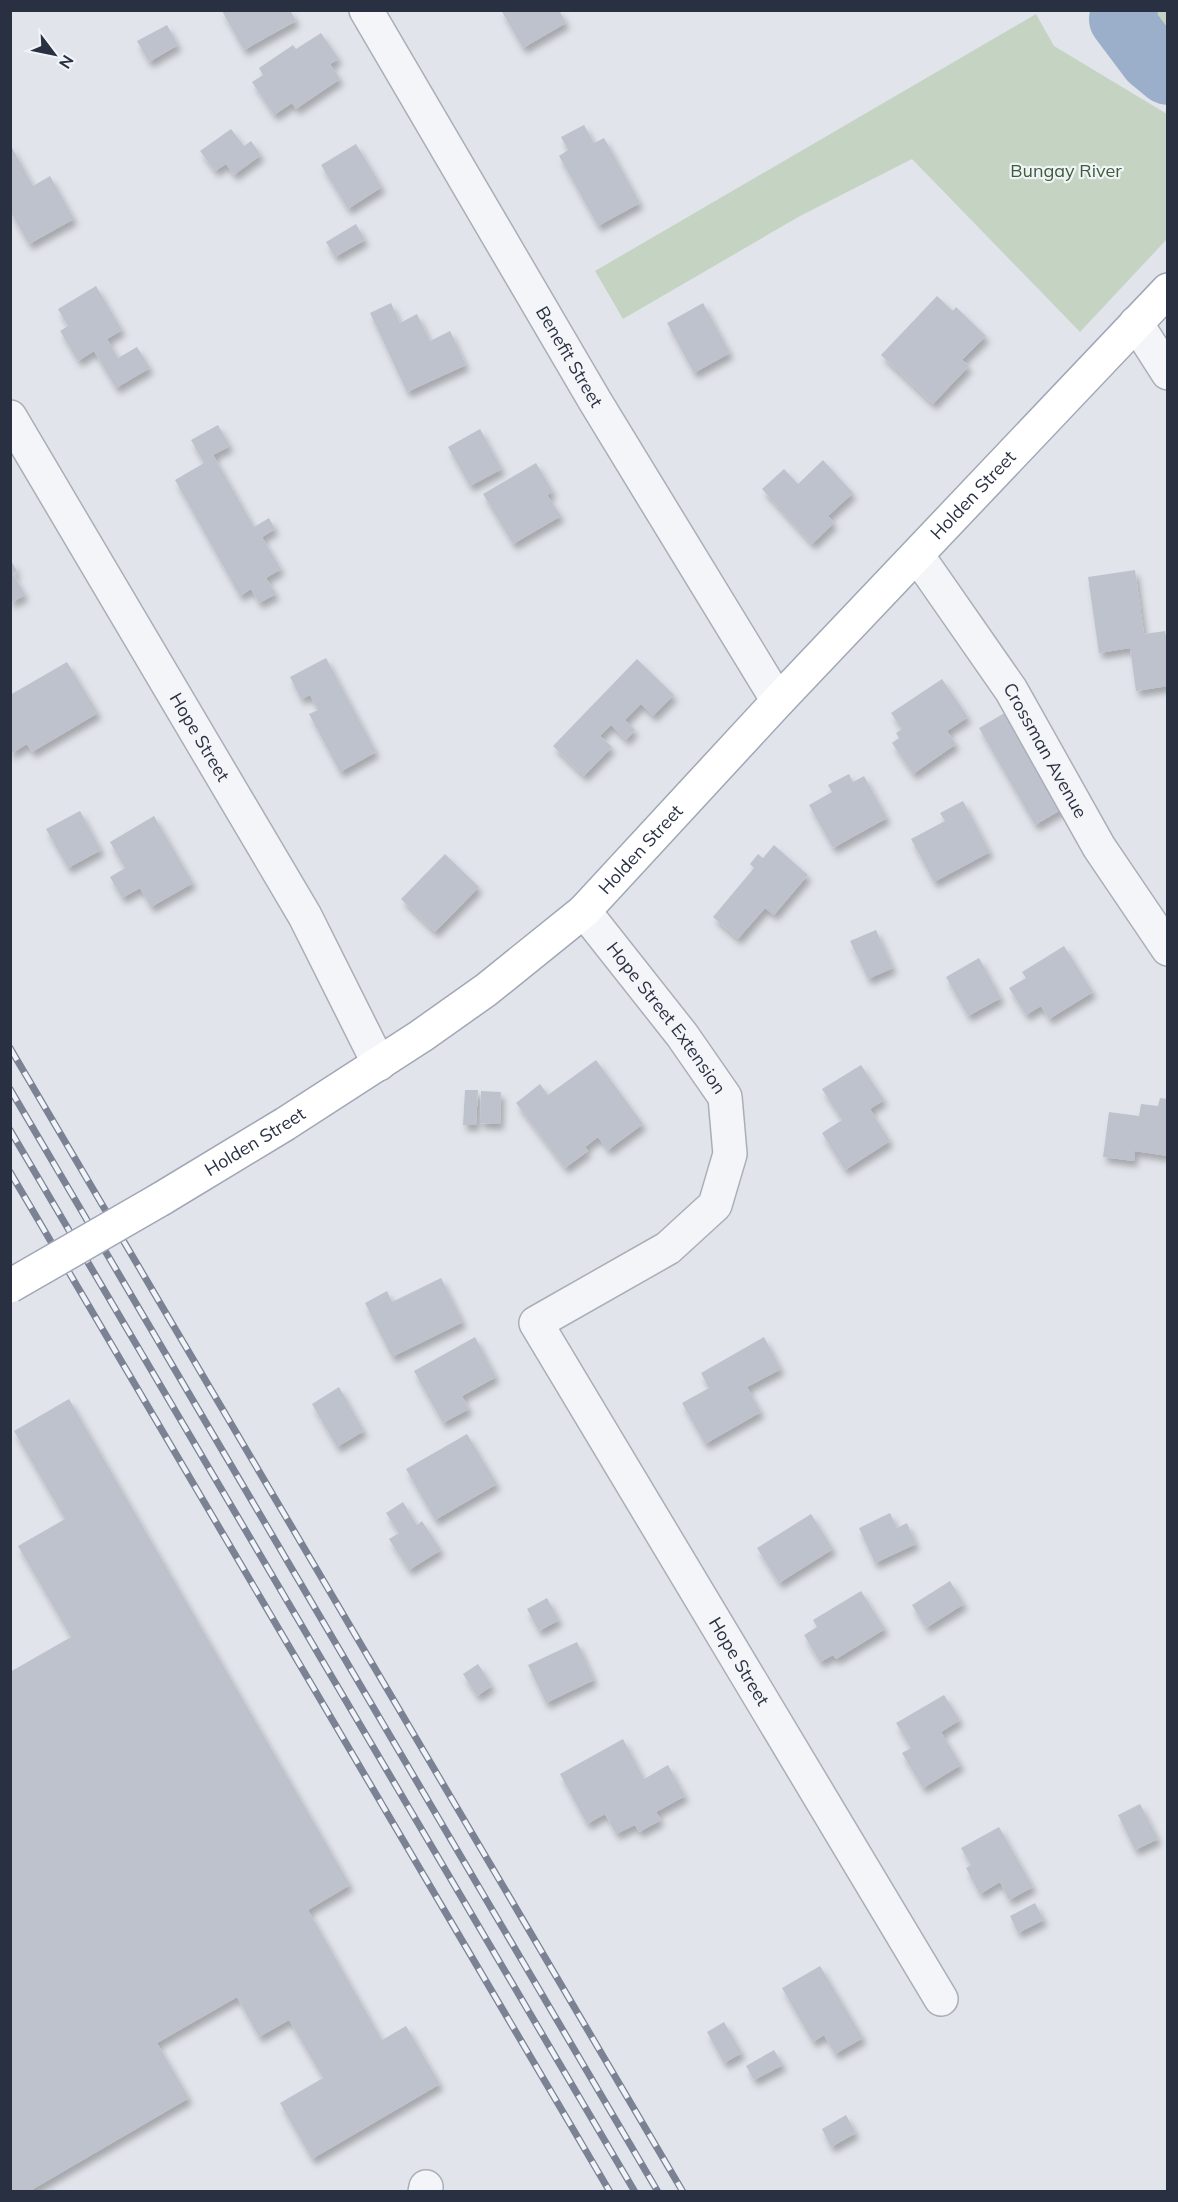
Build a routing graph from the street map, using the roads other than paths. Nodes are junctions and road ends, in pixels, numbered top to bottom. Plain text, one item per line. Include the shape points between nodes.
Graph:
1 (366, 10) edge
2 (1167, 290) edge
3 (1137, 323) junction
4 (1167, 373) edge
5 (10, 417) edge
6 (917, 555) junction
7 (778, 701) junction
8 (584, 911) junction
9 (1167, 949) edge
10 (379, 1064) junction
11 (10, 1286) edge
12 (536, 1323) joint
13 (941, 1999) dead end

1 - 7 street, Benefit Street via 595,401
2 - 3 main road, Holden Street
3 - 4 street
3 - 6 main road, Holden Street
5 - 10 street, Hope Street via 305,916
6 - 7 main road, Holden Street
6 - 9 street, Crossman Avenue via 1011,690 1099,847
7 - 8 main road, Holden Street
8 - 10 main road, Holden Street via 486,990
8 - 12 street, Hope Street Extension via 682,1035 725,1097 730,1154 715,1205 668,1248
10 - 11 main road, Holden Street, bridge via 161,1199
12 - 13 street, Hope Street

